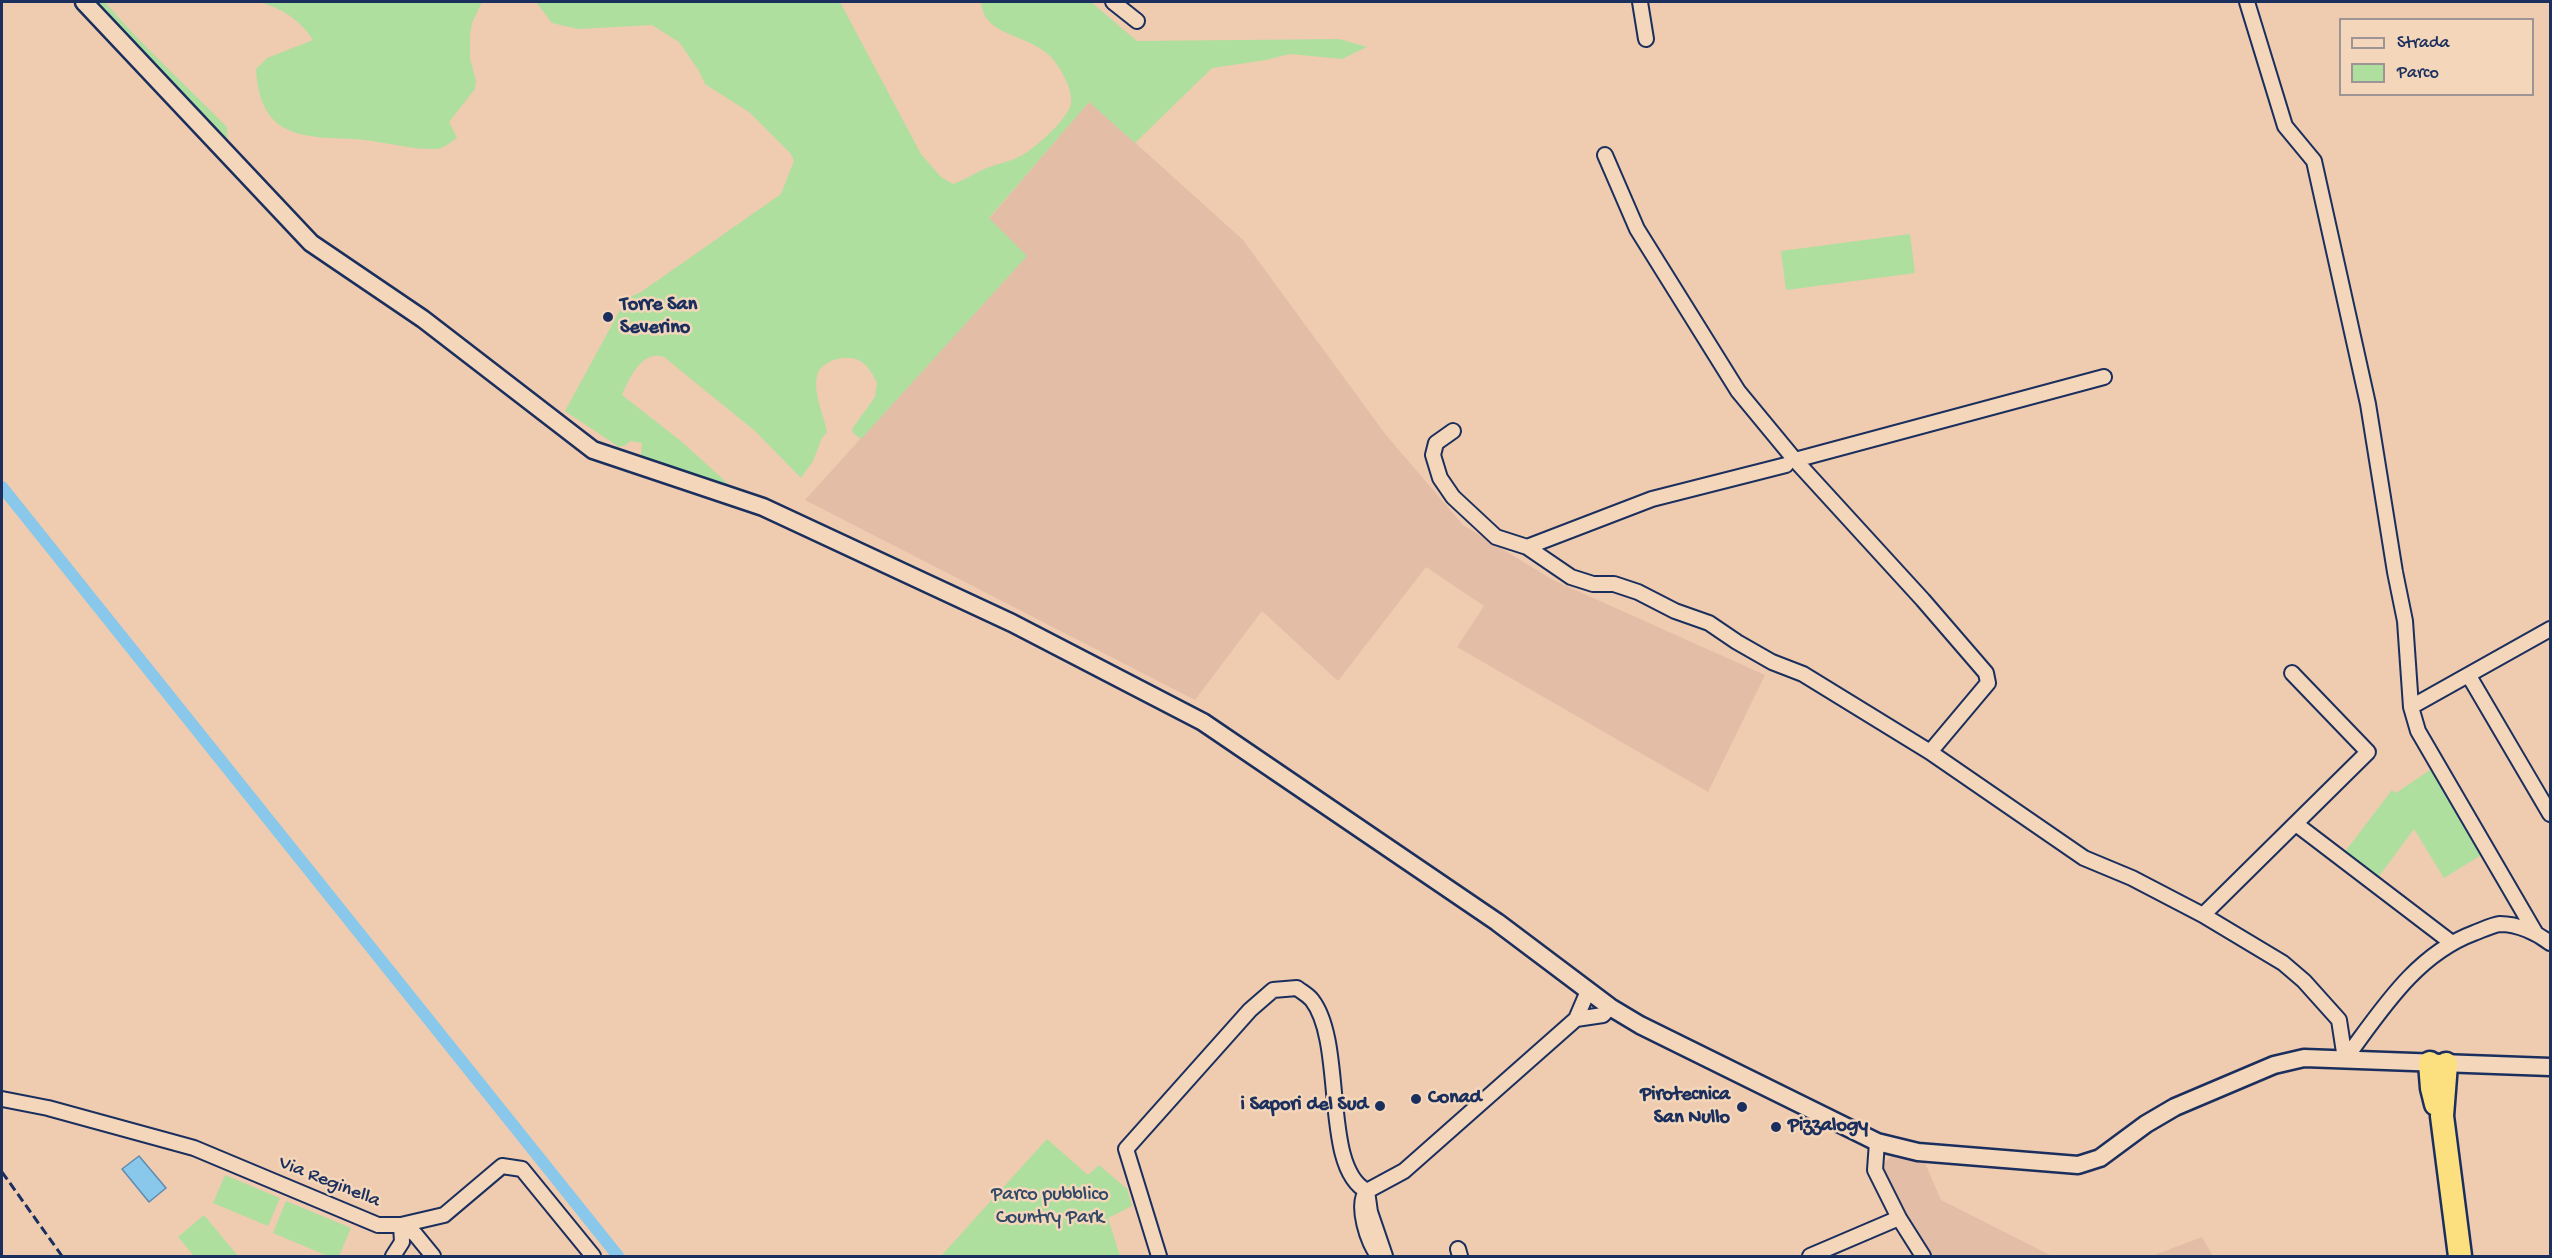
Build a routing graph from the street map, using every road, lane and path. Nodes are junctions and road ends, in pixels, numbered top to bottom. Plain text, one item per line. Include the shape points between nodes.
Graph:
1 (84, 2) edge
2 (1113, 2) edge
3 (1640, 2) edge
4 (2247, 2) edge
5 (1137, 21) dead end
6 (1646, 39) dead end
7 (1605, 155) dead end
8 (2104, 376) dead end
9 (1453, 431) dead end
10 (1791, 462) junction
11 (1527, 547) junction
12 (2550, 629) edge
13 (2292, 673) dead end
14 (2469, 676) junction
15 (2411, 707) junction
16 (1929, 752) junction
17 (2550, 814) edge
18 (2296, 824) junction
19 (2203, 915) junction
20 (2535, 932) junction
21 (2452, 943) junction
22 (2550, 943) edge
23 (1588, 992) junction
24 (1610, 1008) junction
25 (1576, 1019) junction
26 (2345, 1059) junction
27 (2438, 1063) junction
28 (2550, 1067) edge
29 (2, 1099) edge
30 (1877, 1142) junction
31 (1367, 1191) junction
32 (1899, 1218) junction
33 (400, 1225) junction
34 (1379, 1256) edge
35 (393, 1257) edge
36 (433, 1257) edge
37 (593, 1257) edge
38 (1159, 1257) edge
39 (1810, 1257) edge
40 (1923, 1257) edge
41 (2460, 1257) edge

1 - 23 street via 311,243 423,319 593,450 763,507 1012,623 1203,722 1497,922
2 - 5 street
3 - 6 street
4 - 15 street via 2285,126 2314,161 2368,404 2405,621
7 - 10 street via 1637,229 1738,391
8 - 10 street
9 - 11 street via 1436,443 1433,455 1440,478 1453,497 1496,537
10 - 11 street via 1652,499
10 - 16 street via 1923,600 1986,673 1988,683
11 - 16 street via 1571,577 1630,589 1709,623 1772,662 1803,674
12 - 14 street
13 - 18 street via 2368,752
14 - 15 street
14 - 17 street
15 - 20 street via 2418,731
16 - 19 street via 2084,858
18 - 19 street
18 - 21 street
19 - 26 street via 2283,963 2304,981 2339,1020
20 - 21 street via 2500,924
20 - 22 street
21 - 26 street via 2428,959 2394,993
23 - 24 street
23 - 25 street
24 - 25 street via 1603,1015
24 - 30 street
25 - 31 street via 1404,1171
26 - 27 street
26 - 30 street via 2304,1058 2255,1072 2175,1107 2100,1158 2078,1165 1917,1152
27 - 28 street
27 - 41 highway via 2435,1101 2442,1116
29 - 33 street, Via Reginella via 194,1148 378,1225
30 - 32 street via 1875,1170
31 - 34 street
31 - 38 street via 1351,1177 1339,1138 1323,1021 1312,999 1298,988 1272,990 1126,1149
32 - 39 street
32 - 40 street
33 - 35 street via 402,1242
33 - 36 street via 415,1234
33 - 37 street, Via Reginella via 444,1215 502,1166 522,1169

